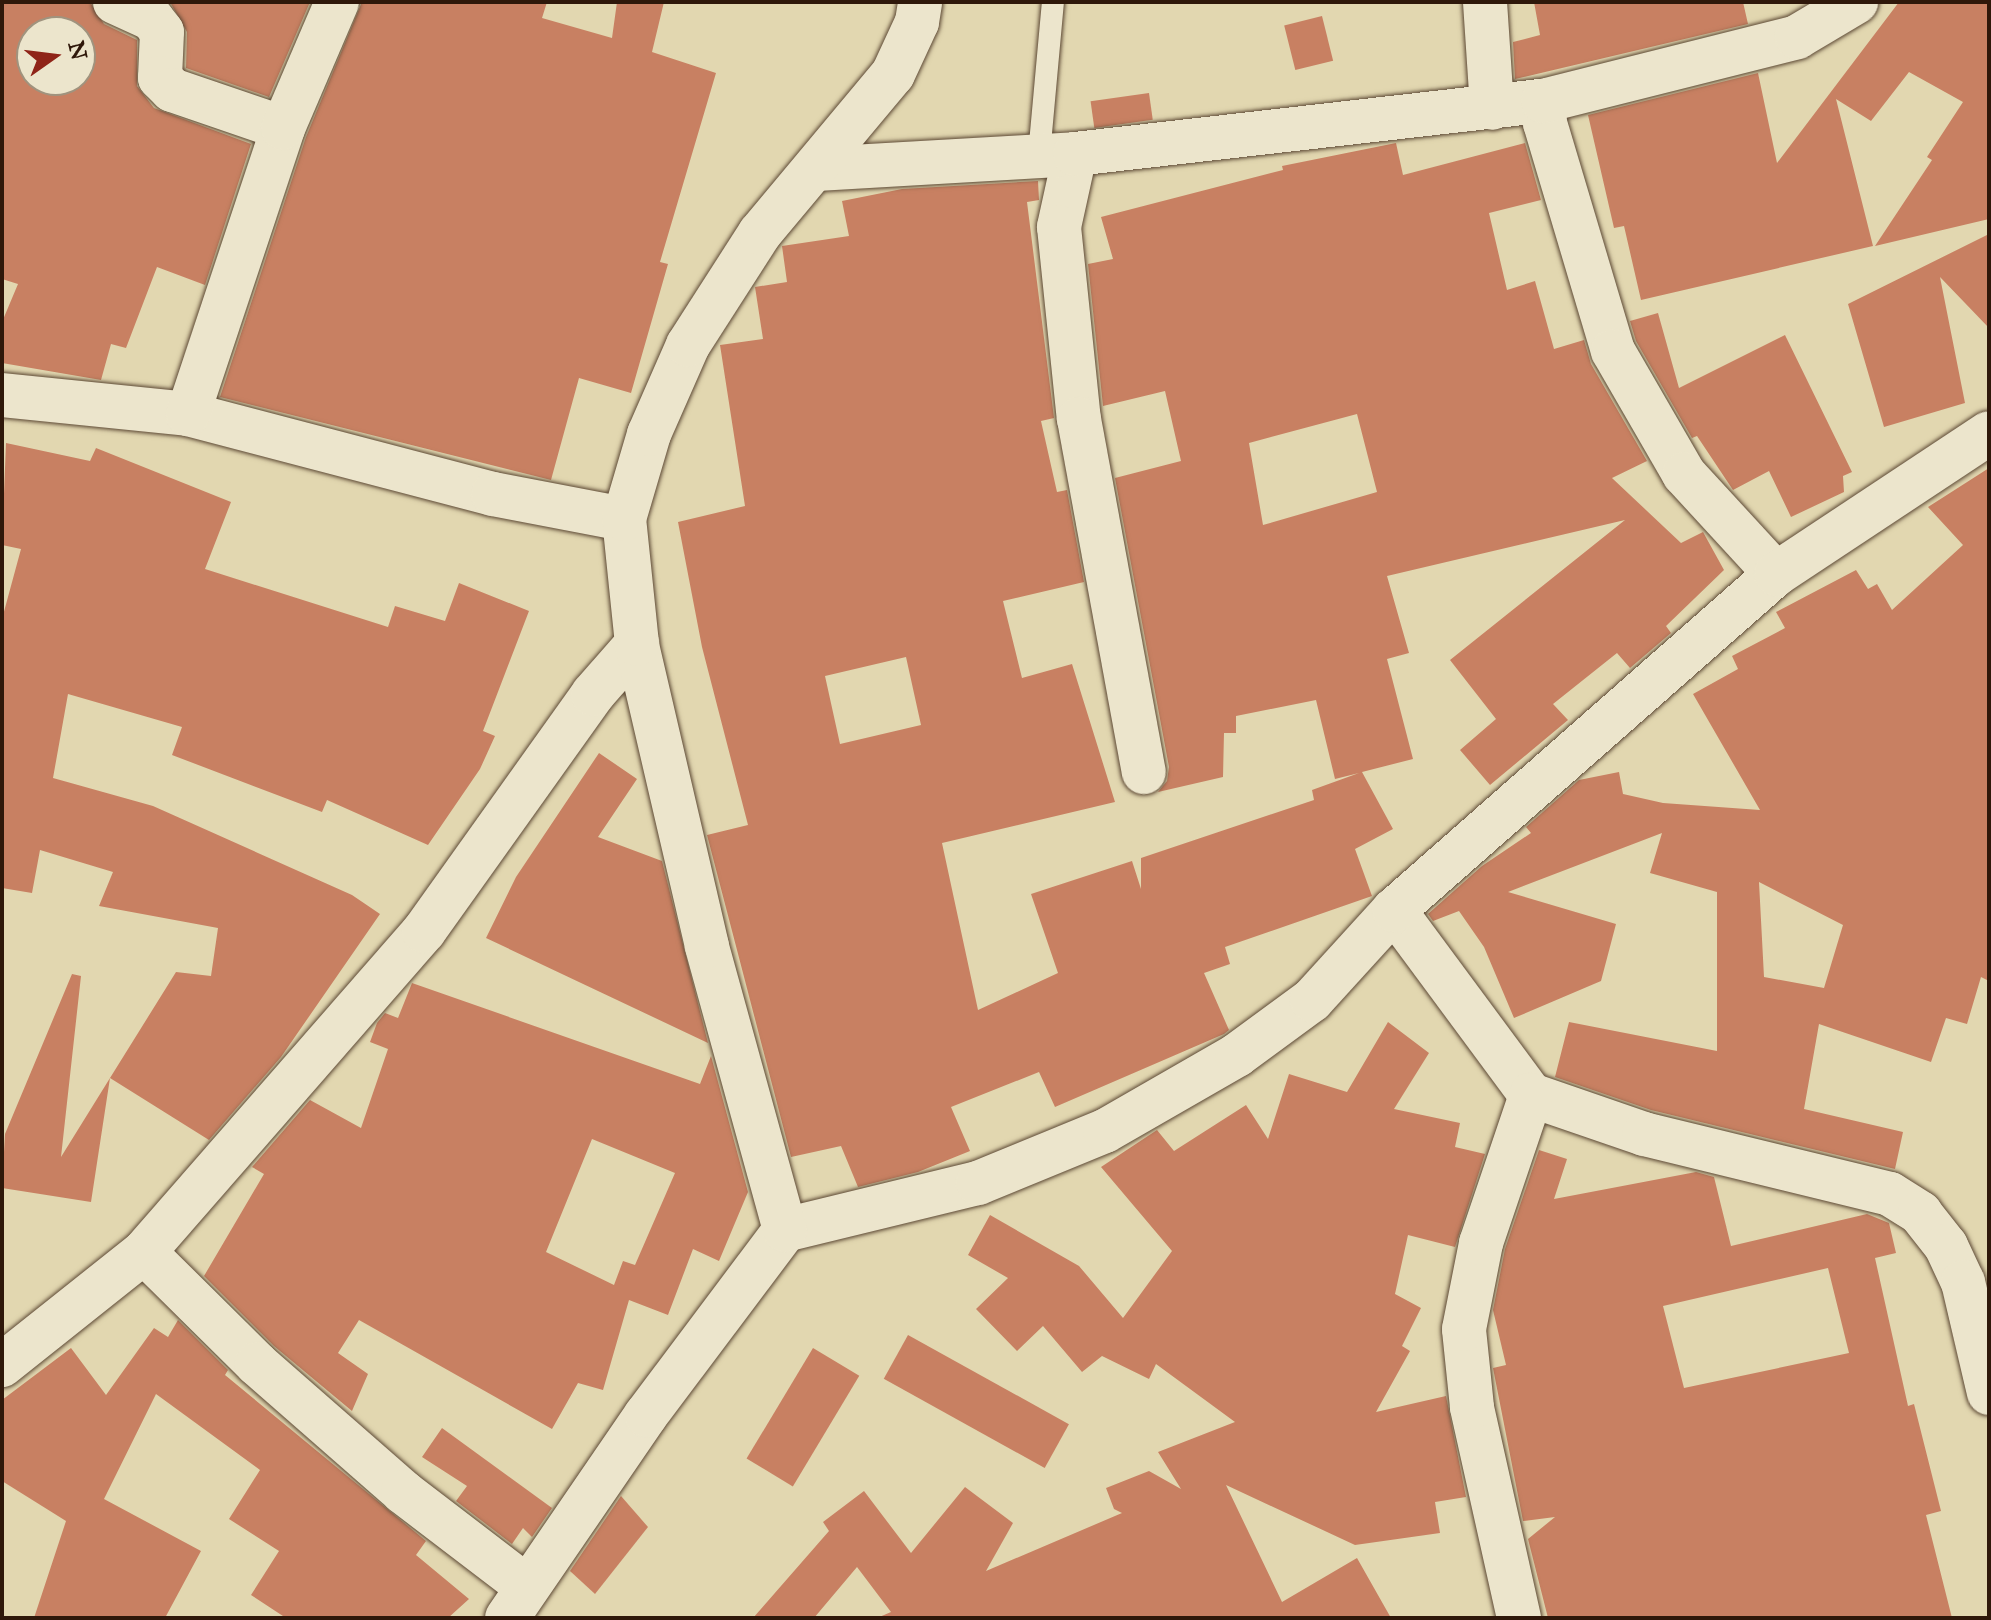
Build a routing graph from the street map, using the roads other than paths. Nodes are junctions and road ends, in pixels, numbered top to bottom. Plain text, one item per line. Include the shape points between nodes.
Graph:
1 (115, 2) edge
2 (337, 2) edge
3 (920, 2) edge
4 (1053, 2) edge
5 (1485, 2) edge
6 (1856, 2) edge
7 (1543, 101) junction
8 (1492, 108) junction
9 (283, 128) junction
10 (1057, 155) junction
11 (817, 169) junction
12 (2, 395) edge
13 (188, 414) junction
14 (1989, 433) edge
15 (624, 519) junction
16 (1776, 574) junction
17 (637, 644) junction
18 (1144, 772) dead end
19 (1394, 910) junction
20 (1531, 1095) junction
21 (785, 1230) junction
22 (144, 1252) junction
23 (2, 1365) edge
24 (1989, 1393) edge
25 (517, 1602) edge
26 (1519, 1618) edge

1 - 9 street via 152,19 162,32 160,78 172,90
2 - 9 street
3 - 11 street via 917,22 893,74
4 - 10 lane
5 - 8 street
6 - 7 street via 1797,37
7 - 8 street
7 - 16 street via 1545,123 1613,351 1684,474
8 - 10 street
9 - 13 street
10 - 11 street
10 - 18 street via 1079,419
11 - 15 street via 760,233 688,345 649,434
12 - 13 street
13 - 15 street via 493,494
14 - 16 street
15 - 17 street
16 - 19 street
17 - 21 street via 707,946
17 - 22 street via 593,694 424,931
19 - 20 street
19 - 21 street via 1312,1000 1237,1055 1105,1131 978,1183
20 - 24 street via 1644,1134 1890,1194 1920,1213 1946,1246 1963,1282
20 - 26 street via 1481,1243 1464,1329 1472,1407
21 - 25 street via 646,1415
22 - 23 street
22 - 25 street via 257,1364 403,1492

